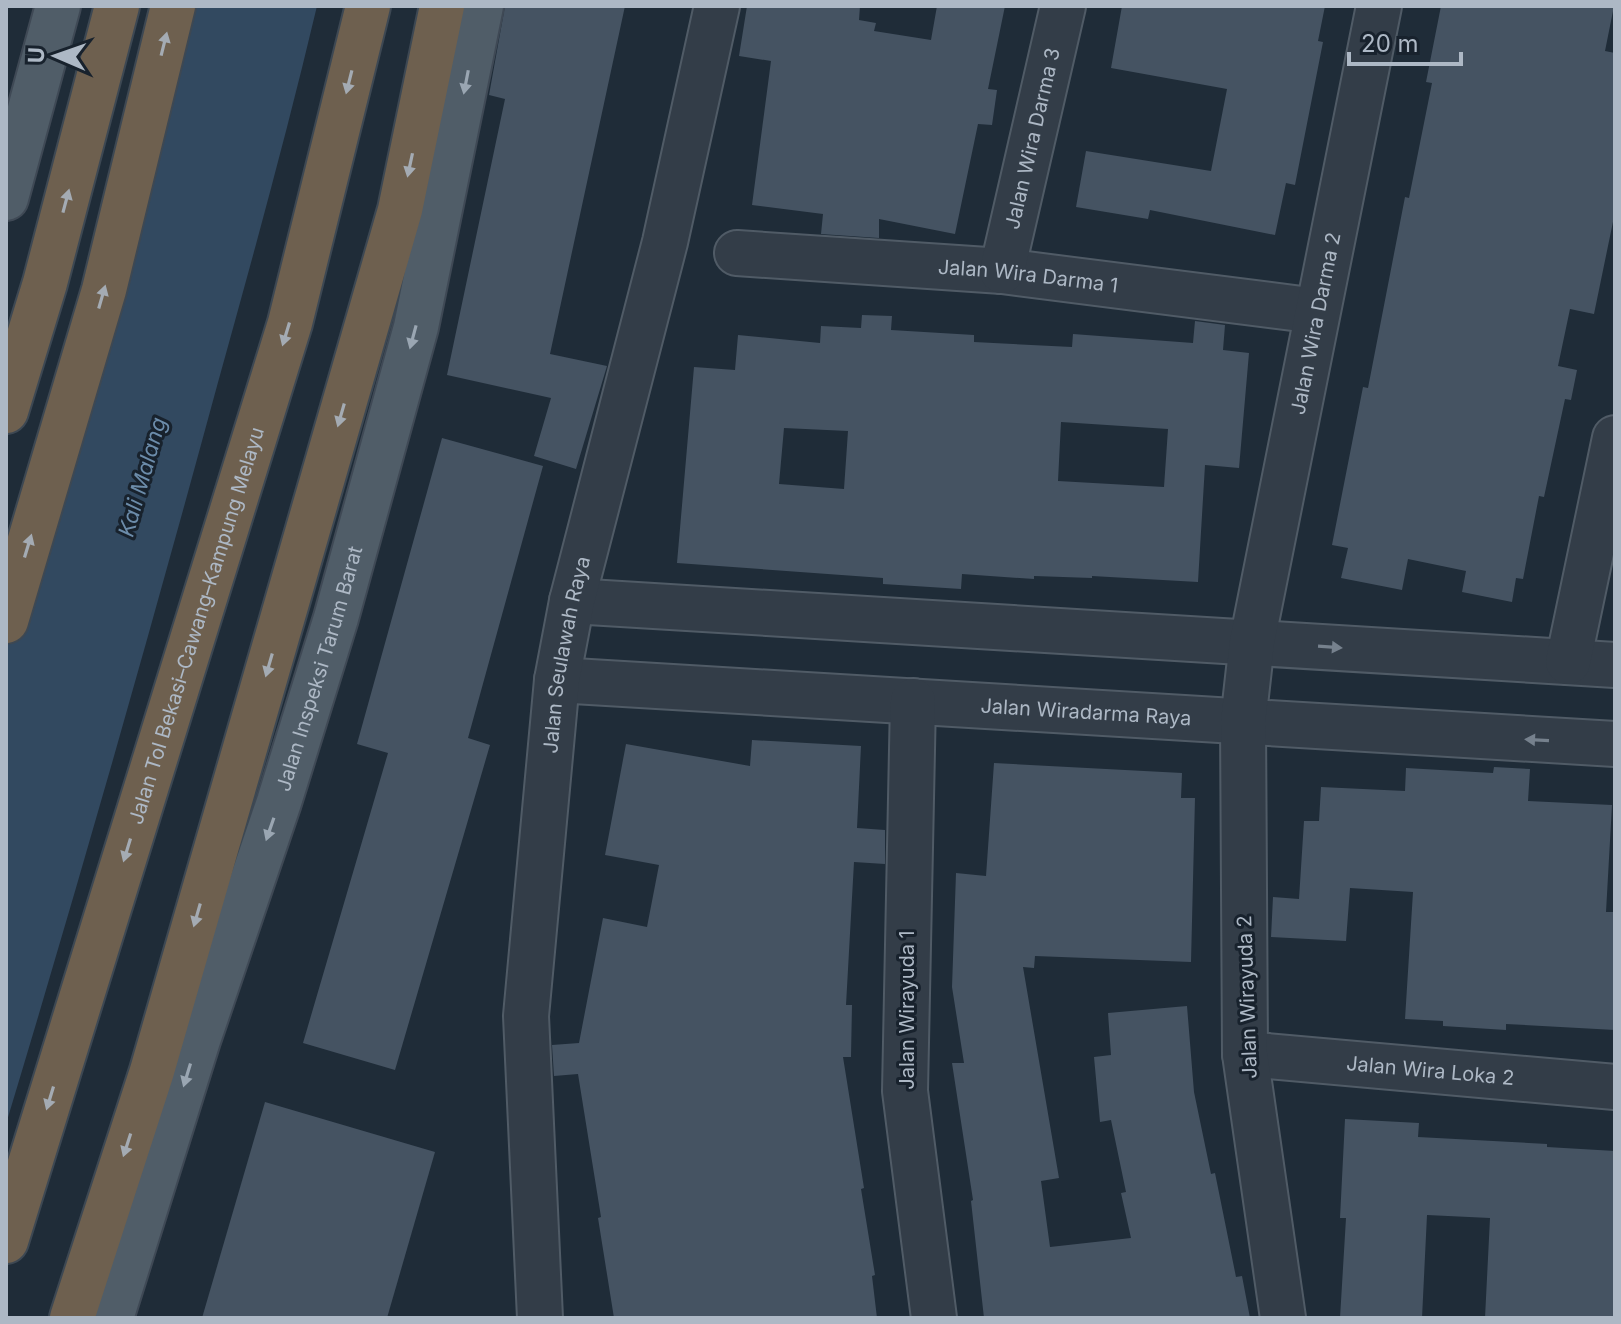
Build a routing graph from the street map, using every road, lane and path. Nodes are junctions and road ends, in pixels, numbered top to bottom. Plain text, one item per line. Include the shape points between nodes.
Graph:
1 (58, 6) edge
2 (117, 6) edge
3 (173, 6) edge
4 (368, 6) edge
5 (442, 6) edge
6 (481, 6) edge
7 (717, 6) edge
8 (1063, 6) edge
9 (1379, 6) edge
10 (6, 198) edge
11 (737, 253) dead end
12 (1002, 271) junction
13 (1317, 311) junction
14 (6, 411) edge
15 (1615, 438) edge
16 (572, 601) junction
17 (6, 621) edge
18 (1252, 642) junction
19 (1568, 662) junction
20 (1615, 665) edge
21 (557, 680) junction
22 (913, 701) junction
23 (1243, 722) junction
24 (1615, 744) edge
25 (1245, 1054) junction
26 (1615, 1087) edge
27 (6, 1241) edge
28 (72, 1318) edge
29 (111, 1318) edge
30 (540, 1318) edge
31 (934, 1318) edge
32 (1283, 1318) edge

1 - 10 main road
14 -> 2 highway
17 -> 3 highway via 104,290
4 -> 27 highway, Jalan Tol Bekasi–Cawang–Kampung Melayu via 290,323
5 -> 28 highway via 400,210 152,1071
6 -> 29 main road, Jalan Inspeksi Tarum Barat via 416,327 336,618
7 - 16 street, Jalan Seulawah Raya via 665,242
8 - 12 street, Jalan Wira Darma 3
9 - 13 street, Jalan Wira Darma 2
11 - 12 street, Jalan Wira Darma 1
12 - 13 street, Jalan Wira Darma 1
13 - 18 street, Jalan Wira Darma 2
15 - 19 street
16 - 18 street
16 - 21 street, Jalan Seulawah Raya
18 -> 19 street
18 - 23 street, Jalan Wira Darma 2
19 - 20 street
21 - 22 street, Jalan Wiradarma Raya
21 - 30 street, Jalan Seulawah Raya via 526,1016
22 - 23 street, Jalan Wiradarma Raya
22 - 31 street, Jalan Wirayuda 1 via 905,1091
24 -> 23 street, Jalan Wiradarma Raya
23 - 25 street, Jalan Wirayuda 2
25 - 26 street, Jalan Wira Loka 2
25 - 32 street, Jalan Wirayuda 2

